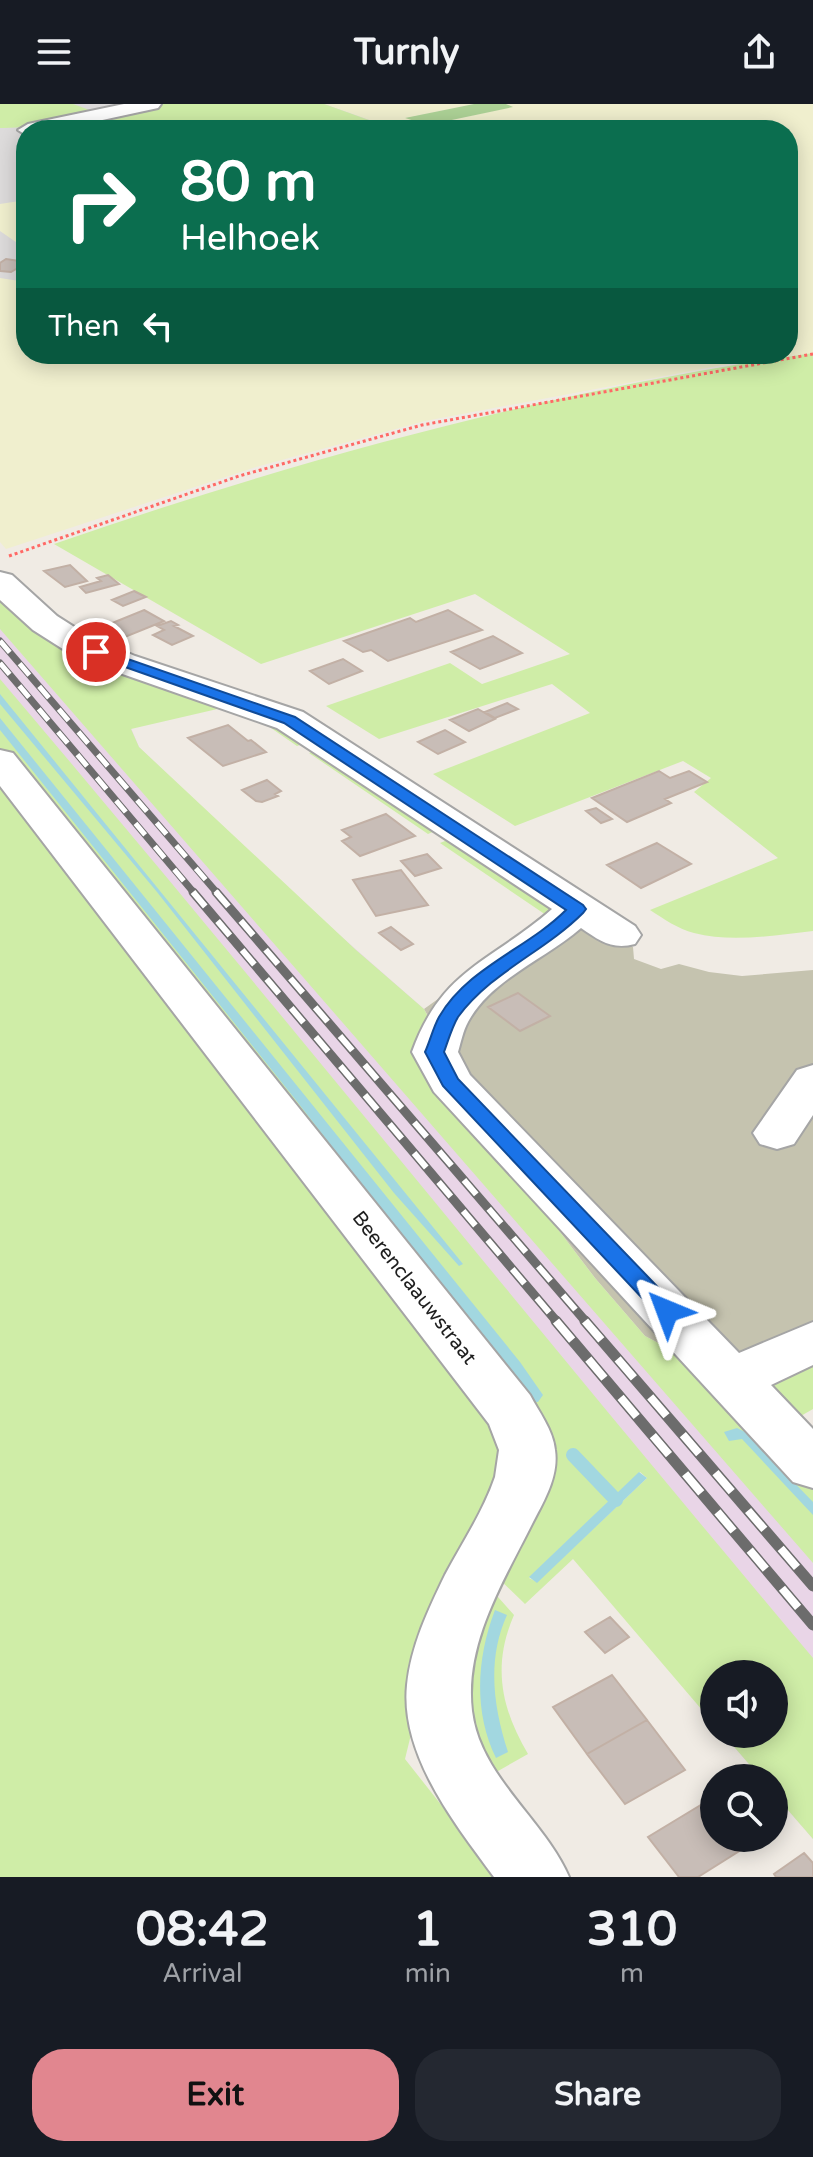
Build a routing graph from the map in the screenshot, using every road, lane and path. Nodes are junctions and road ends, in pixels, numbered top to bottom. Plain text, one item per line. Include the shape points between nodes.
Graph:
1 (151, 104) edge
2 (77, 120) edge
3 (758, 364) edge
4 (0, 559) edge
5 (0, 582) edge
6 (0, 761) edge
7 (577, 909) junction
8 (620, 935) dead end
9 (813, 1080) edge
10 (777, 1133) dead end
11 (813, 1342) edge
12 (732, 1380) junction
13 (813, 1466) edge
14 (535, 1877) edge

1 - 2 street
3 - 4 path via 422,425 239,476
5 - 7 street via 45,623 78,644 290,720
6 - 14 street, Beerenclaauwstraat via 510,1410 521,1431 527,1450 522,1480 453,1625 440,1682 440,1715 474,1794
7 - 8 street
7 - 12 street via 556,930 483,978 448,1018 435,1052 450,1082
9 - 10 street
11 - 12 street
12 - 13 street

